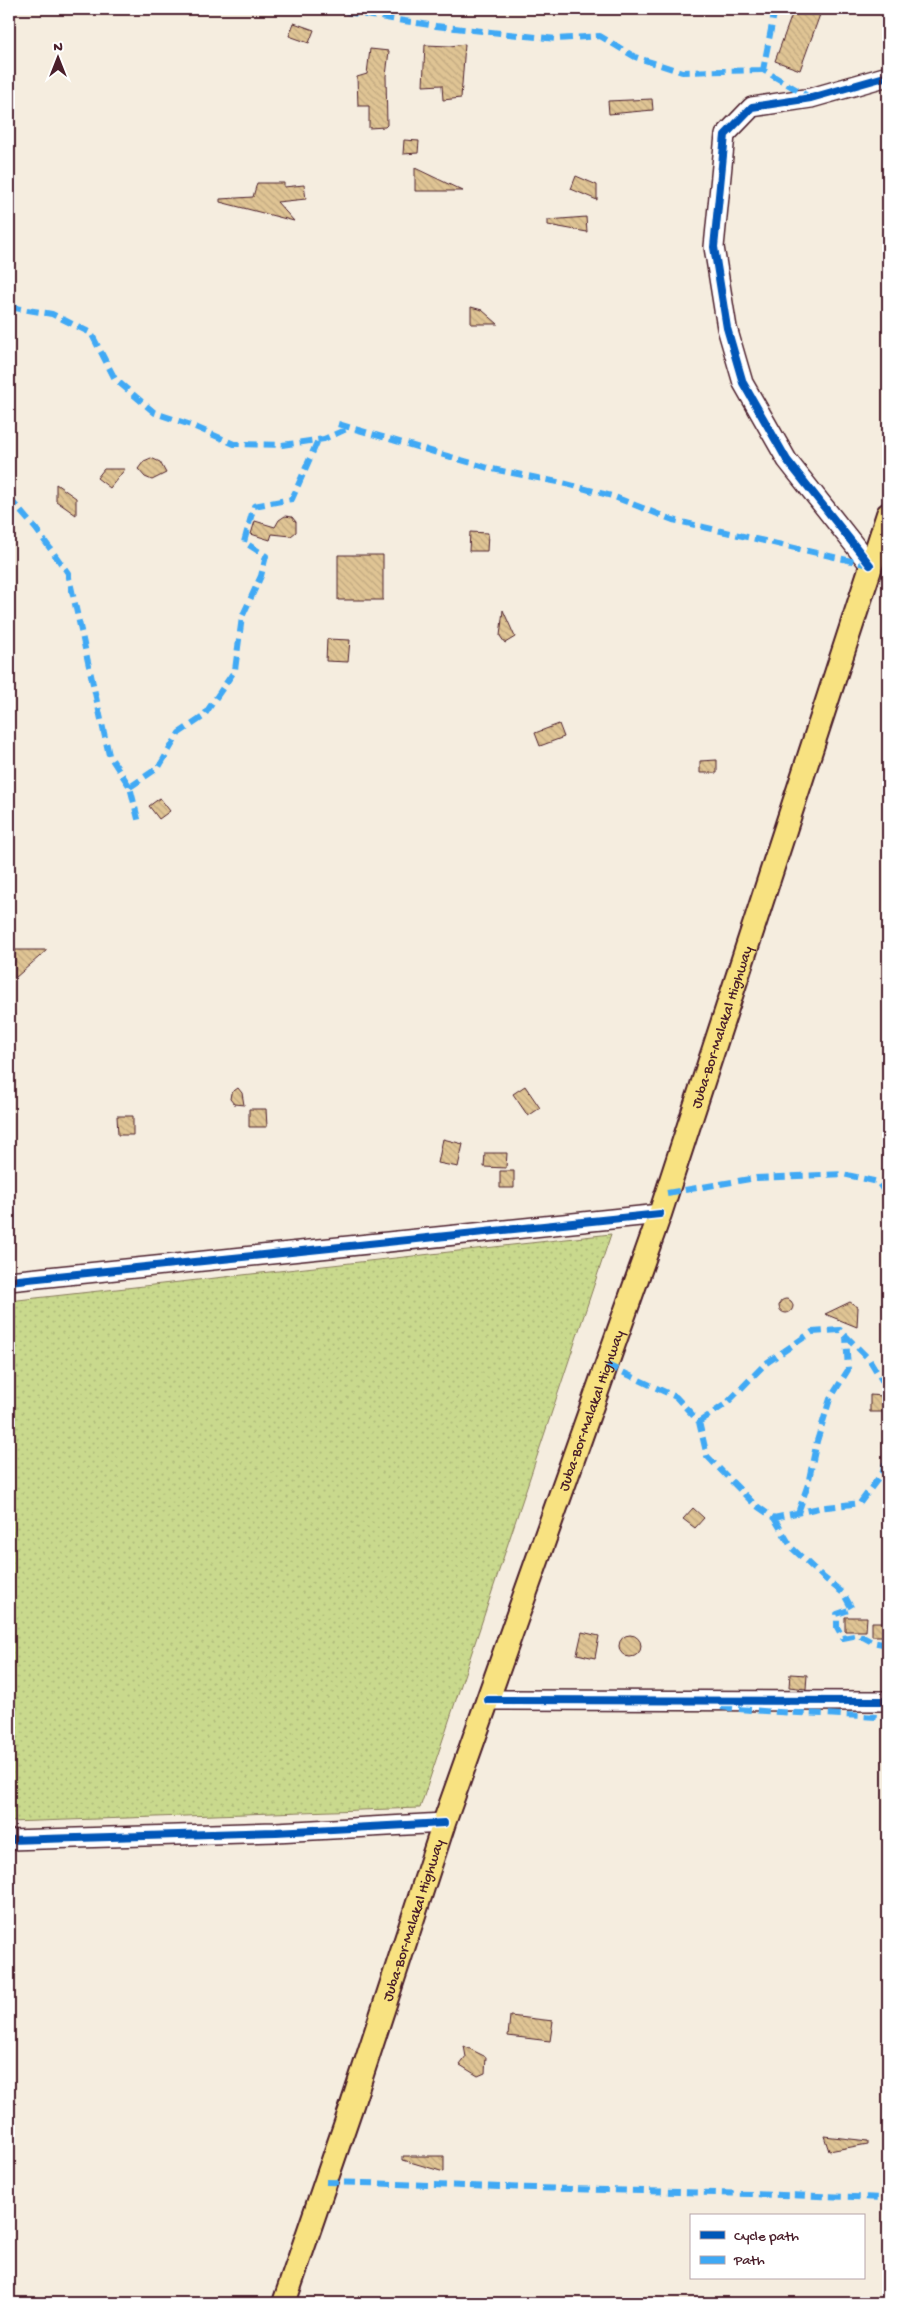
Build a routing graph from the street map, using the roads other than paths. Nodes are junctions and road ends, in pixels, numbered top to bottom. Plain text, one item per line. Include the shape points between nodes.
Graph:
1 (888, 76) edge
2 (888, 514) edge
3 (870, 565) junction
4 (660, 1214) junction
5 (9, 1281) edge
6 (488, 1700) junction
7 (888, 1701) edge
8 (444, 1823) junction
9 (9, 1840) edge
10 (284, 2303) edge

1 - 3 street via 811,98 752,106 725,135 714,247 727,328 743,383 786,460
2 - 3 main road, Juba-Bor-Malakal Highway
3 - 4 main road, Juba-Bor-Malakal Highway
4 - 5 street
4 - 6 main road, Juba-Bor-Malakal Highway
6 - 7 street
6 - 8 main road, Juba-Bor-Malakal Highway
8 - 9 street
8 - 10 main road, Juba-Bor-Malakal Highway

